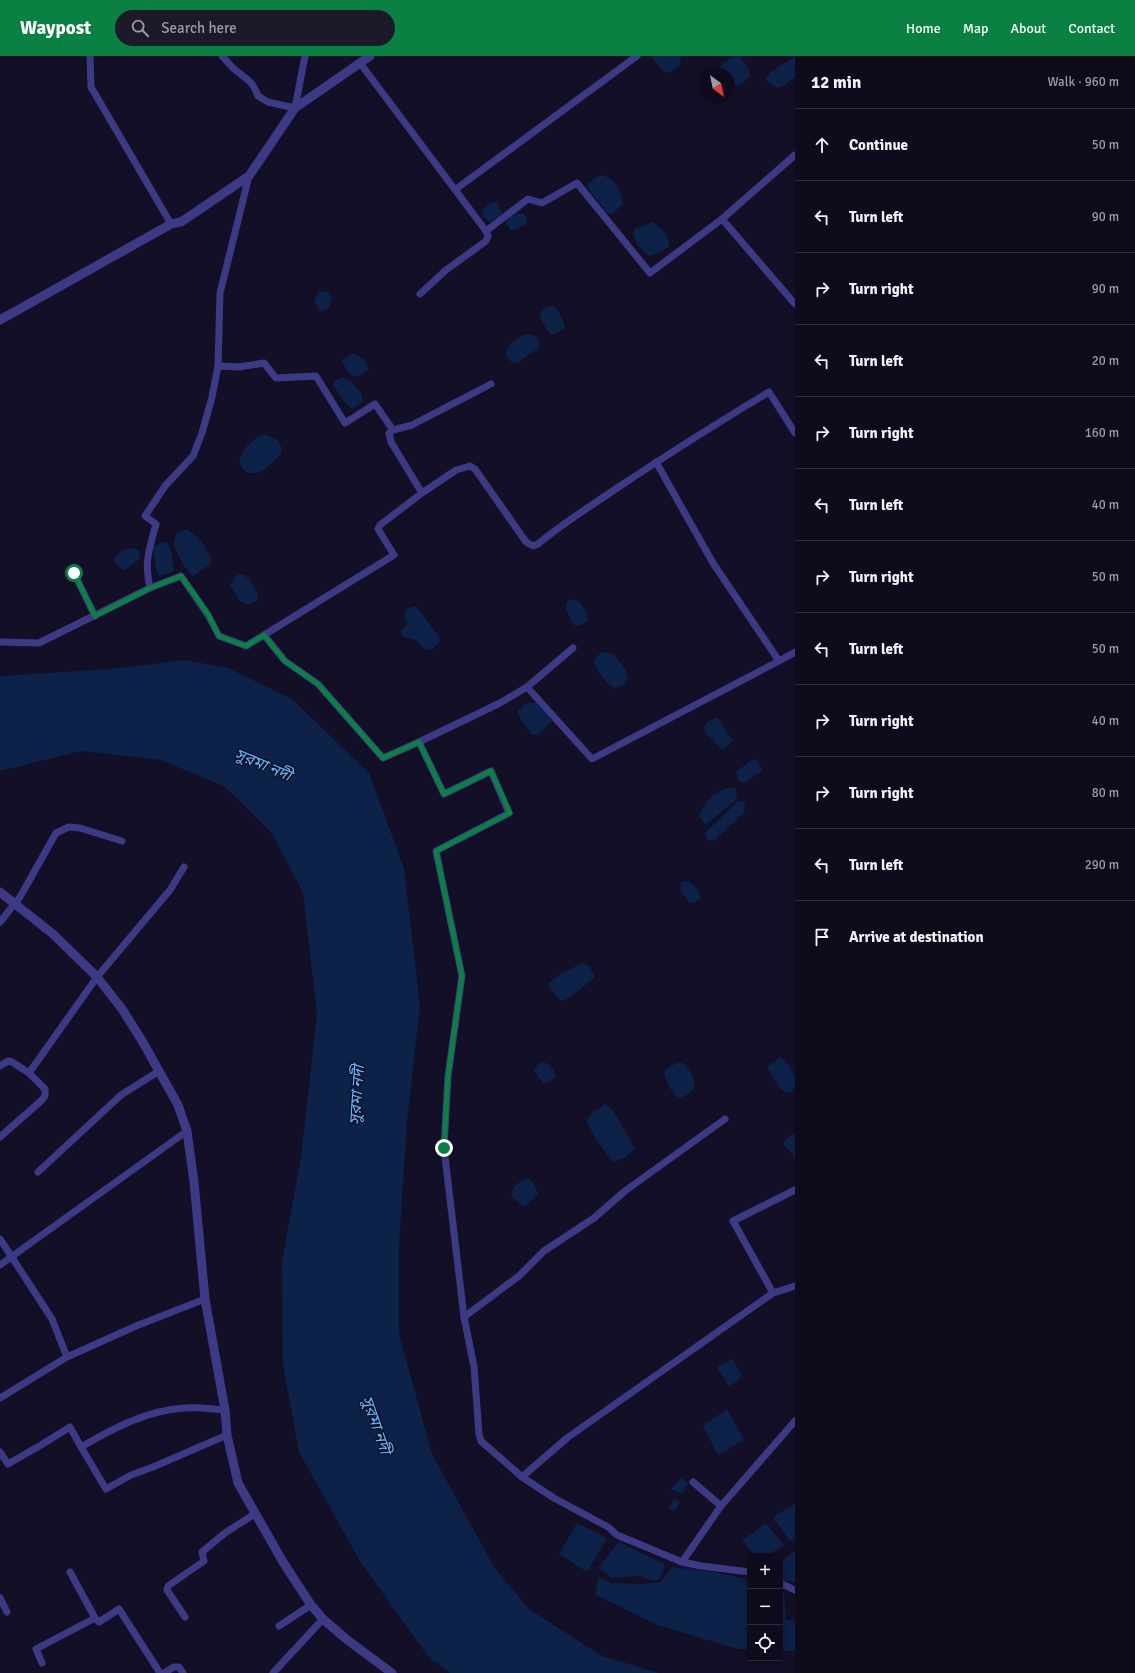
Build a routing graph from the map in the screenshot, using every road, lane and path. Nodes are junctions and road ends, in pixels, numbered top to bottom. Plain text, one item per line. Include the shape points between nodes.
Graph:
1 (90, 56) edge
2 (222, 56) edge
3 (305, 56) edge
4 (370, 56) edge
5 (637, 56) edge
6 (360, 63) junction
7 (295, 108) junction
8 (795, 155) edge
9 (249, 176) junction
10 (456, 189) junction
11 (722, 219) junction
12 (171, 224) junction
13 (486, 231) junction
14 (420, 294) dead end
15 (795, 304) edge
16 (0, 320) edge
17 (218, 366) junction
18 (491, 384) dead end
19 (393, 430) junction
20 (795, 433) edge
21 (656, 462) junction
22 (422, 494) junction
23 (74, 573) dead end
24 (150, 588) junction
25 (95, 616) junction
26 (264, 635) junction
27 (0, 642) edge
28 (573, 648) dead end
29 (795, 652) edge
30 (779, 661) junction
31 (527, 687) junction
32 (419, 742) junction
33 (122, 841) dead end
34 (184, 867) dead end
35 (0, 892) edge
36 (15, 902) junction
37 (0, 922) edge
38 (97, 977) junction
39 (0, 1066) edge
40 (159, 1071) junction
41 (29, 1073) junction
42 (725, 1119) dead end
43 (187, 1131) junction
44 (0, 1137) edge
45 (38, 1172) dead end
46 (795, 1190) edge
47 (0, 1239) edge
48 (12, 1257) junction
49 (0, 1265) edge
50 (795, 1286) edge
51 (773, 1293) junction
52 (205, 1299) junction
53 (464, 1317) junction
54 (68, 1357) junction
55 (0, 1398) edge
56 (225, 1410) junction
57 (795, 1421) edge
58 (227, 1435) junction
59 (81, 1447) junction
60 (0, 1452) edge
61 (522, 1477) junction
62 (693, 1482) dead end
63 (721, 1506) junction
64 (256, 1513) junction
65 (682, 1562) junction
66 (70, 1572) dead end
67 (747, 1572) edge
68 (783, 1584) edge
69 (795, 1590) edge
70 (0, 1598) edge
71 (312, 1605) junction
72 (6, 1612) dead end
73 (185, 1617) dead end
74 (95, 1618) junction
75 (323, 1619) junction
76 (279, 1626) dead end
77 (42, 1663) dead end
78 (160, 1673) edge
79 (164, 1673) edge
80 (183, 1673) edge
81 (273, 1673) edge
82 (392, 1673) edge

1 - 12 street via 91,87
2 - 7 street via 254,85 258,96 268,102
3 - 7 street
4 - 6 street
5 - 10 street
6 - 7 street
6 - 10 street
7 - 9 street
8 - 11 street
9 - 12 street via 181,222
9 - 17 street via 220,293
10 - 13 street
11 - 13 street via 650,273 577,183 542,204 528,199
11 - 15 street
12 - 16 street
13 - 14 street via 486,241 446,270
17 - 19 street via 239,367 264,363 276,378 316,376 345,423 375,404
17 - 24 street via 202,433 192,456 165,486 145,516 156,524 148,548 147,574
18 - 19 street via 412,425
19 - 22 street via 389,433 391,442
20 - 21 street via 769,392
21 - 22 street via 533,546 526,542 475,469 470,466 456,470
21 - 30 street via 713,563
22 - 26 street via 378,529 394,555
23 - 25 street
24 - 25 street
24 - 26 street via 181,576 208,614 219,636 246,646
25 - 27 street via 39,643
26 - 32 street via 285,661 318,684 383,758
28 - 31 street
29 - 30 street
30 - 31 street via 592,759
31 - 32 street via 500,703
32 - 53 street via 444,794 491,771 510,813 436,851 462,976 448,1076 444,1148
33 - 36 street via 80,828 68,827 56,833
34 - 38 street via 170,890
35 - 36 street
36 - 37 street
36 - 38 street via 53,934
38 - 40 street via 122,1010
38 - 41 street
39 - 41 street via 8,1061
40 - 43 street via 178,1105
40 - 45 street via 121,1095
41 - 44 street via 44,1086 45,1096
42 - 53 street via 625,1191 594,1218 544,1251 519,1276
43 - 48 street
43 - 52 street
46 - 51 street via 733,1221
47 - 48 street
48 - 49 street
48 - 54 street via 52,1319
50 - 51 street
51 - 61 street via 567,1438
52 - 54 street via 136,1326
52 - 56 street
53 - 61 street via 474,1367 481,1441
54 - 55 street
56 - 58 street
56 - 59 street via 184,1408 157,1413 119,1425
57 - 63 street
58 - 59 street via 132,1475 106,1489
58 - 64 street via 238,1483
59 - 60 street via 70,1427 8,1464
61 - 65 street via 554,1498 608,1527 617,1535
62 - 63 street
63 - 65 street
64 - 71 street
64 - 73 street via 202,1552 204,1561 168,1586 167,1590
65 - 67 street
66 - 74 street
68 - 69 street
70 - 72 street
71 - 75 street
71 - 76 street
74 - 77 street via 36,1649
74 - 78 street via 99,1622 119,1609
75 - 81 street
75 - 82 street
79 - 80 street via 174,1667 179,1667

